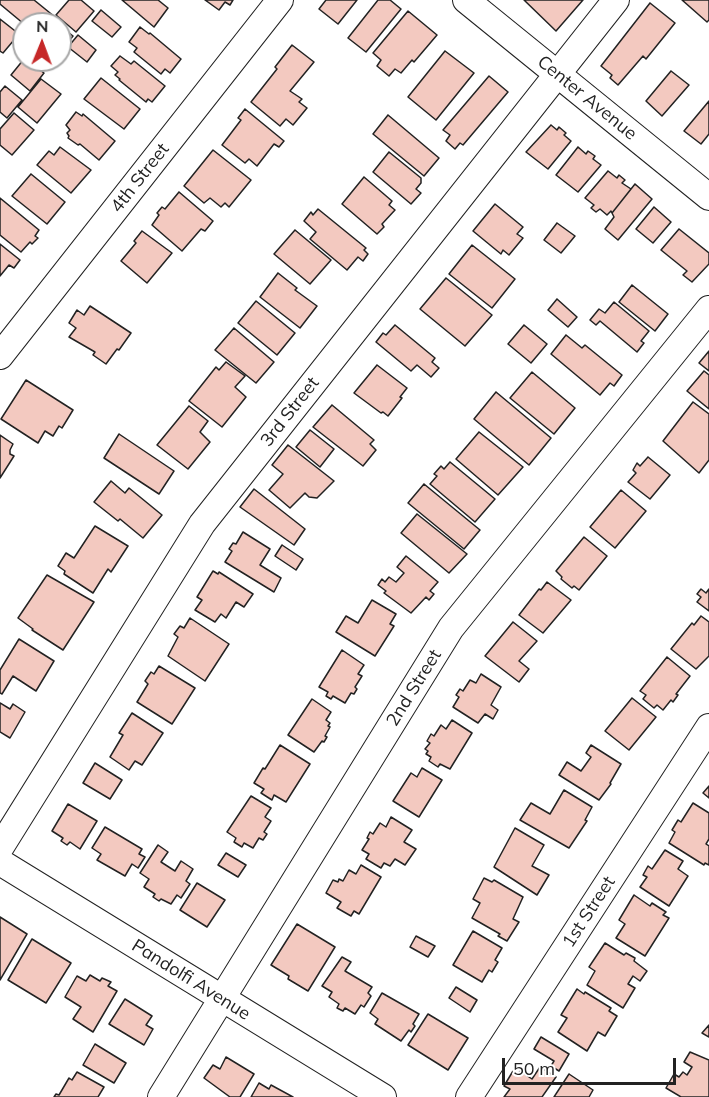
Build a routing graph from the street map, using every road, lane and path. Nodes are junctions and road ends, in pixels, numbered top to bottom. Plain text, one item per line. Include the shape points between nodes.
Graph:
1 (280, 0) edge
2 (466, 0) edge
3 (616, 0) edge
4 (556, 73) junction
5 (709, 197) edge
6 (709, 309) edge
7 (0, 356) edge
8 (709, 726) edge
9 (0, 848) edge
10 (0, 862) edge
11 (222, 999) junction
12 (161, 1097) edge
13 (383, 1097) edge
14 (469, 1097) edge

1 - 7 street, 4th Street
2 - 4 street, Center Avenue
3 - 4 street, 3rd Street
4 - 5 street, Center Avenue
4 - 9 street, 3rd Street via 202,524
6 - 11 street, 2nd Street via 451,628
8 - 14 street, 1st Street
10 - 11 street, Pandolfi Avenue
11 - 12 street, 2nd Street
11 - 13 street, Pandolfi Avenue

